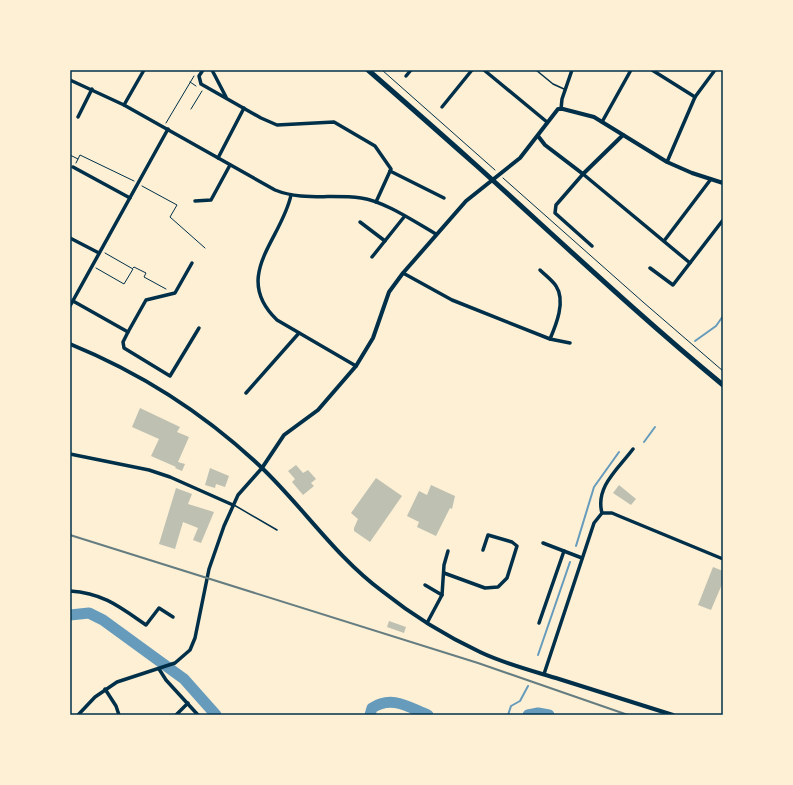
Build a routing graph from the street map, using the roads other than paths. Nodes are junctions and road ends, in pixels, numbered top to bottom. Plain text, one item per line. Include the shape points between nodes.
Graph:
1 (144, 70) edge
2 (203, 70) edge
3 (212, 70) edge
4 (368, 70) edge
5 (411, 70) edge
6 (472, 70) edge
7 (484, 70) edge
8 (536, 70) edge
9 (572, 70) edge
10 (631, 70) edge
11 (652, 70) edge
12 (715, 70) edge
13 (406, 76) dead end
14 (70, 80) edge
15 (92, 89) junction
16 (565, 89) junction
17 (695, 96) junction
18 (227, 98) junction
19 (124, 105) junction
20 (442, 107) dead end
21 (244, 108) junction
22 (561, 109) junction
23 (78, 117) dead end
24 (547, 122) junction
25 (602, 122) junction
26 (166, 128) junction
27 (623, 135) junction
28 (538, 136) junction
29 (218, 158) junction
30 (667, 162) junction
31 (230, 165) junction
32 (74, 167) road end
33 (390, 171) junction
34 (583, 174) junction
35 (711, 179) junction
36 (723, 183) edge
37 (291, 194) junction
38 (130, 198) junction
39 (444, 198) dead end
40 (195, 201) dead end
41 (376, 202) junction
42 (404, 217) junction
43 (723, 220) edge
44 (360, 222) dead end
45 (436, 234) junction
46 (70, 238) edge
47 (385, 241) junction
48 (664, 241) junction
49 (592, 246) dead end
50 (100, 252) junction
51 (372, 257) dead end
52 (192, 263) dead end
53 (690, 263) junction
54 (650, 268) dead end
55 (540, 270) dead end
56 (403, 273) junction
57 (73, 301) junction
58 (70, 306) edge
59 (198, 328) dead end
60 (128, 332) junction
61 (299, 333) junction
62 (550, 339) junction
63 (570, 343) dead end
64 (70, 344) edge
65 (356, 366) junction
66 (723, 385) edge
67 (246, 393) dead end
68 (633, 449) dead end
69 (70, 454) edge
70 (262, 468) junction
71 (233, 505) junction
72 (602, 514) junction
73 (277, 530) dead end
74 (543, 542) dead end
75 (483, 550) dead end
76 (564, 551) junction
77 (448, 552) dead end
78 (582, 558) junction
79 (723, 559) edge
80 (444, 573) junction
81 (425, 585) dead end
82 (70, 591) edge
83 (442, 595) junction
84 (172, 617) dead end
85 (427, 623) junction
86 (540, 623) dead end
87 (162, 668) junction
88 (544, 674) junction
89 (105, 689) junction
90 (188, 703) junction
91 (78, 715) edge
92 (119, 715) edge
93 (176, 715) edge
94 (198, 715) edge
95 (673, 715) edge

1 - 19 street
2 - 18 street via 199,76 200,82
3 - 18 street
4 - 66 main road via 605,284
5 - 13 street
6 - 20 street
7 - 24 street
8 - 16 lane via 553,84
9 - 16 street
10 - 25 street
11 - 17 street
12 - 17 street
14 - 15 street
15 - 19 street
15 - 23 street
16 - 22 street
17 - 30 street
18 - 21 street
19 - 26 street
21 - 29 street
21 - 33 street via 277,125 334,122 374,146 389,165
22 - 24 street via 555,111
22 - 25 street via 594,117
24 - 28 street
25 - 27 street
26 - 29 street
26 - 38 street
27 - 30 street
27 - 34 street
28 - 34 street via 545,145
28 - 45 street via 520,158 466,201
29 - 31 street
30 - 35 street
31 - 37 street via 275,190
31 - 40 street via 211,200
32 - 38 street
33 - 39 street
33 - 41 street
34 - 48 street
34 - 49 street via 554,210 556,215
35 - 36 street
35 - 48 street
37 - 41 street via 361,198
37 - 61 street via 287,208 261,261 258,283 261,298 268,311 277,320
38 - 50 street
41 - 42 street
42 - 45 street
42 - 47 street
43 - 53 street
44 - 47 street
45 - 56 street
46 - 50 street
47 - 51 street
48 - 53 street
50 - 57 street
52 - 60 street via 173,293 146,300
53 - 54 street via 673,285
55 - 62 street via 556,286 559,294 558,316
56 - 62 street via 452,300
56 - 65 street via 389,292 373,338
57 - 58 street
57 - 60 street
59 - 60 street via 170,376 124,348
61 - 65 street
61 - 67 street
62 - 63 street
64 - 70 street via 126,370 174,398 215,427
65 - 70 street via 318,410 284,435
68 - 72 street via 602,491
69 - 71 street via 170,476
70 - 71 street
70 - 85 street via 348,562 382,592
71 - 73 lane
71 - 87 street via 209,569 193,646 175,663
72 - 78 street via 594,523
72 - 79 street via 619,516
74 - 76 street
75 - 80 street via 488,535 512,542 516,546 507,578 498,587 484,588
76 - 78 street
76 - 86 street
77 - 80 street
78 - 88 street
80 - 83 street
81 - 83 street
82 - 84 street via 104,597 146,625 159,608
83 - 85 street
85 - 88 street via 482,653
87 - 89 street via 130,677
87 - 90 street via 166,680
88 - 95 street
89 - 91 street
89 - 92 street
90 - 93 street
90 - 94 street

